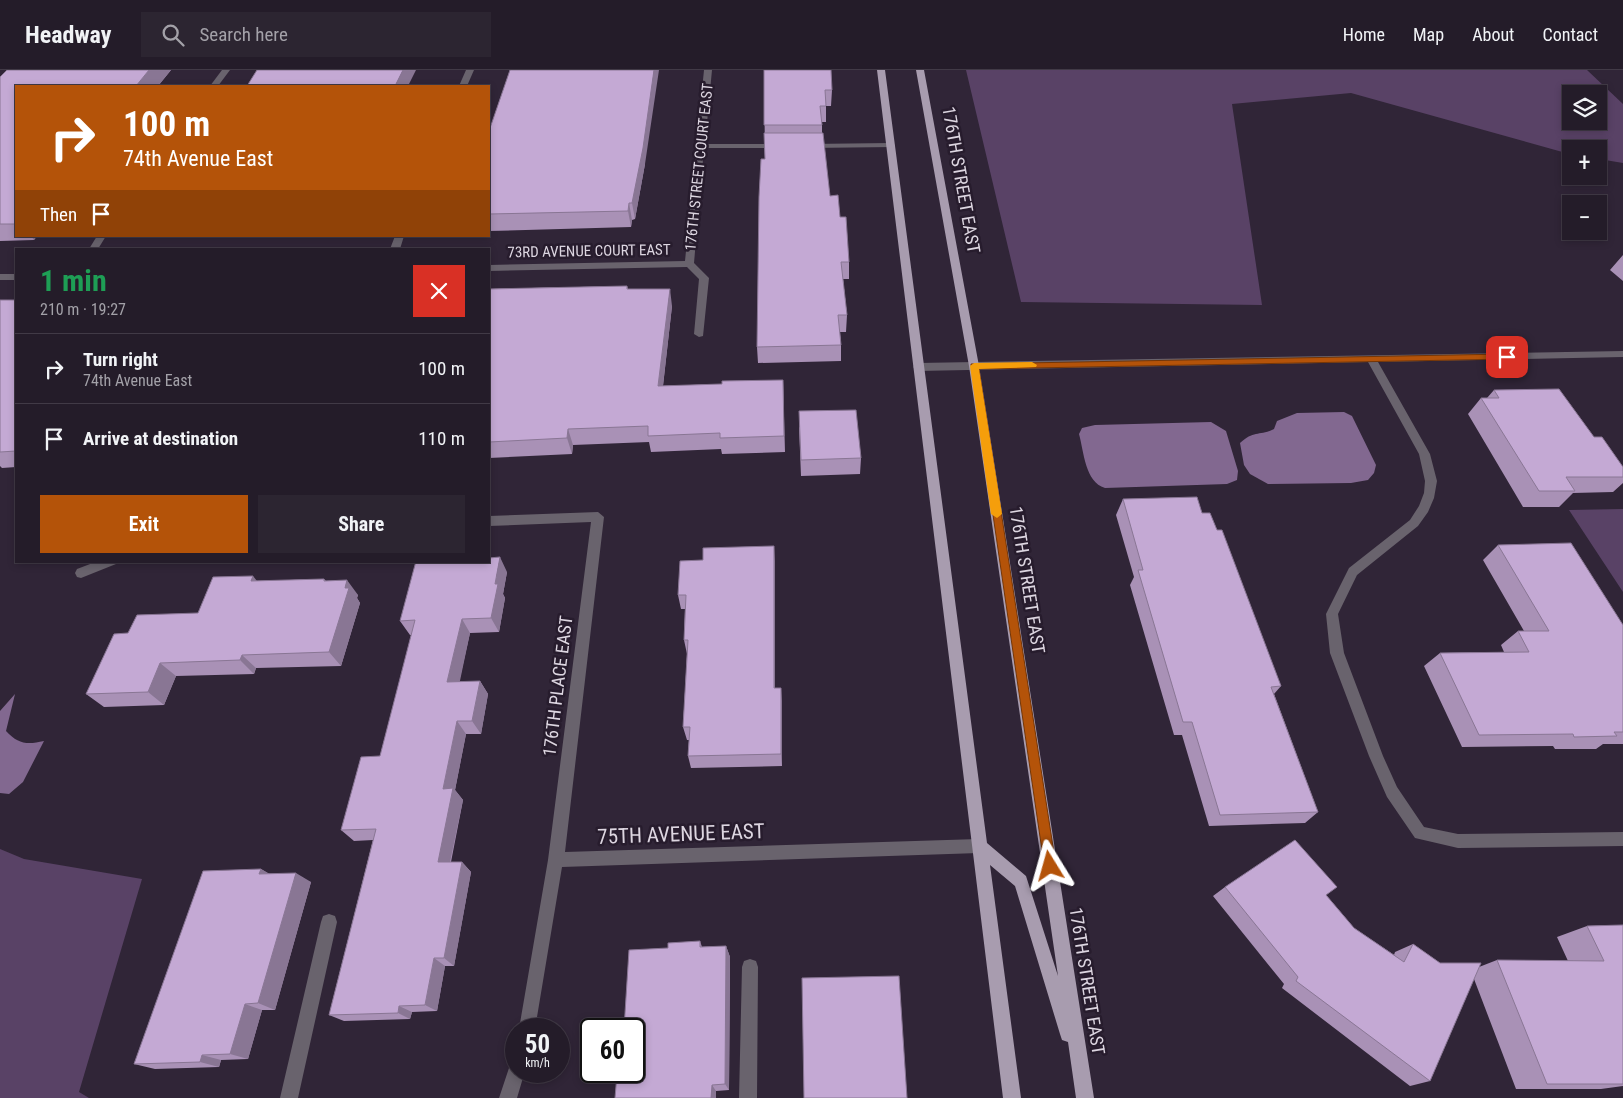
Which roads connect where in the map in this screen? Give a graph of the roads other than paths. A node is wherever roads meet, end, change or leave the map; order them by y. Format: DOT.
graph roads {
  1 [pos="226,70"];
  2 [pos="470,70"];
  3 [pos="708,70"];
  4 [pos="882,70"];
  5 [pos="920,70"];
  6 [pos="215,85"];
  7 [pos="463,85"];
  8 [pos="891,145"];
  9 [pos="701,146"];
  10 [pos="101,237"];
  11 [pos="94,248"];
  12 [pos="689,264"];
  13 [pos="490,268"];
  14 [pos="0,277"];
  15 [pos="15,277"];
  16 [pos="700,334"];
  17 [pos="1623,354"];
  18 [pos="1372,360"];
  19 [pos="974,366"];
  20 [pos="918,367"];
  21 [pos="490,521"];
  22 [pos="107,563"];
  23 [pos="81,573"];
  24 [pos="1623,839"];
  25 [pos="979,846"];
  26 [pos="556,860"];
  27 [pos="329,922"];
  28 [pos="750,967"];
  29 [pos="529,1018"];
  30 [pos="1081,1072"];
  31 [pos="512,1083"];
  32 [pos="289,1098"];
  33 [pos="508,1098"];
  34 [pos="748,1098"];
  35 [pos="1012,1098"];
  36 [pos="1085,1098"];
  1 -- 6 [label="street"];
  2 -- 7 [label="street"];
  3 -- 9 [label="street, 176TH STREET COURT EAST"];
  4 -- 8 [label="main road"];
  5 -- 19 [label="main road, 176TH STREET EAST"];
  8 -- 9 [label="street"];
  8 -- 20 [label="main road"];
  9 -- 12 [label="street, 176TH STREET COURT EAST"];
  10 -- 11 [label="street"];
  12 -- 13 [label="street, 73RD AVENUE COURT EAST"];
  12 -- 16 [label="street"];
  14 -- 15 [label="street"];
  17 -- 18 [label="street"];
  18 -- 19 [label="street"];
  18 -- 24 [label="street"];
  19 -- 20 [label="street"];
  19 -- 30 [label="main road, 176TH STREET EAST"];
  20 -- 25 [label="main road"];
  21 -- 26 [label="street, 176TH PLACE EAST"];
  22 -- 23 [label="street"];
  25 -- 26 [label="street, 75TH AVENUE EAST"];
  25 -- 30 [label="main road"];
  25 -- 35 [label="main road"];
  26 -- 29 [label="street"];
  27 -- 32 [label="street"];
  28 -- 34 [label="street"];
  30 -- 36 [label="main road, 176TH STREET EAST"];
  31 -- 33 [label="street"];
}
